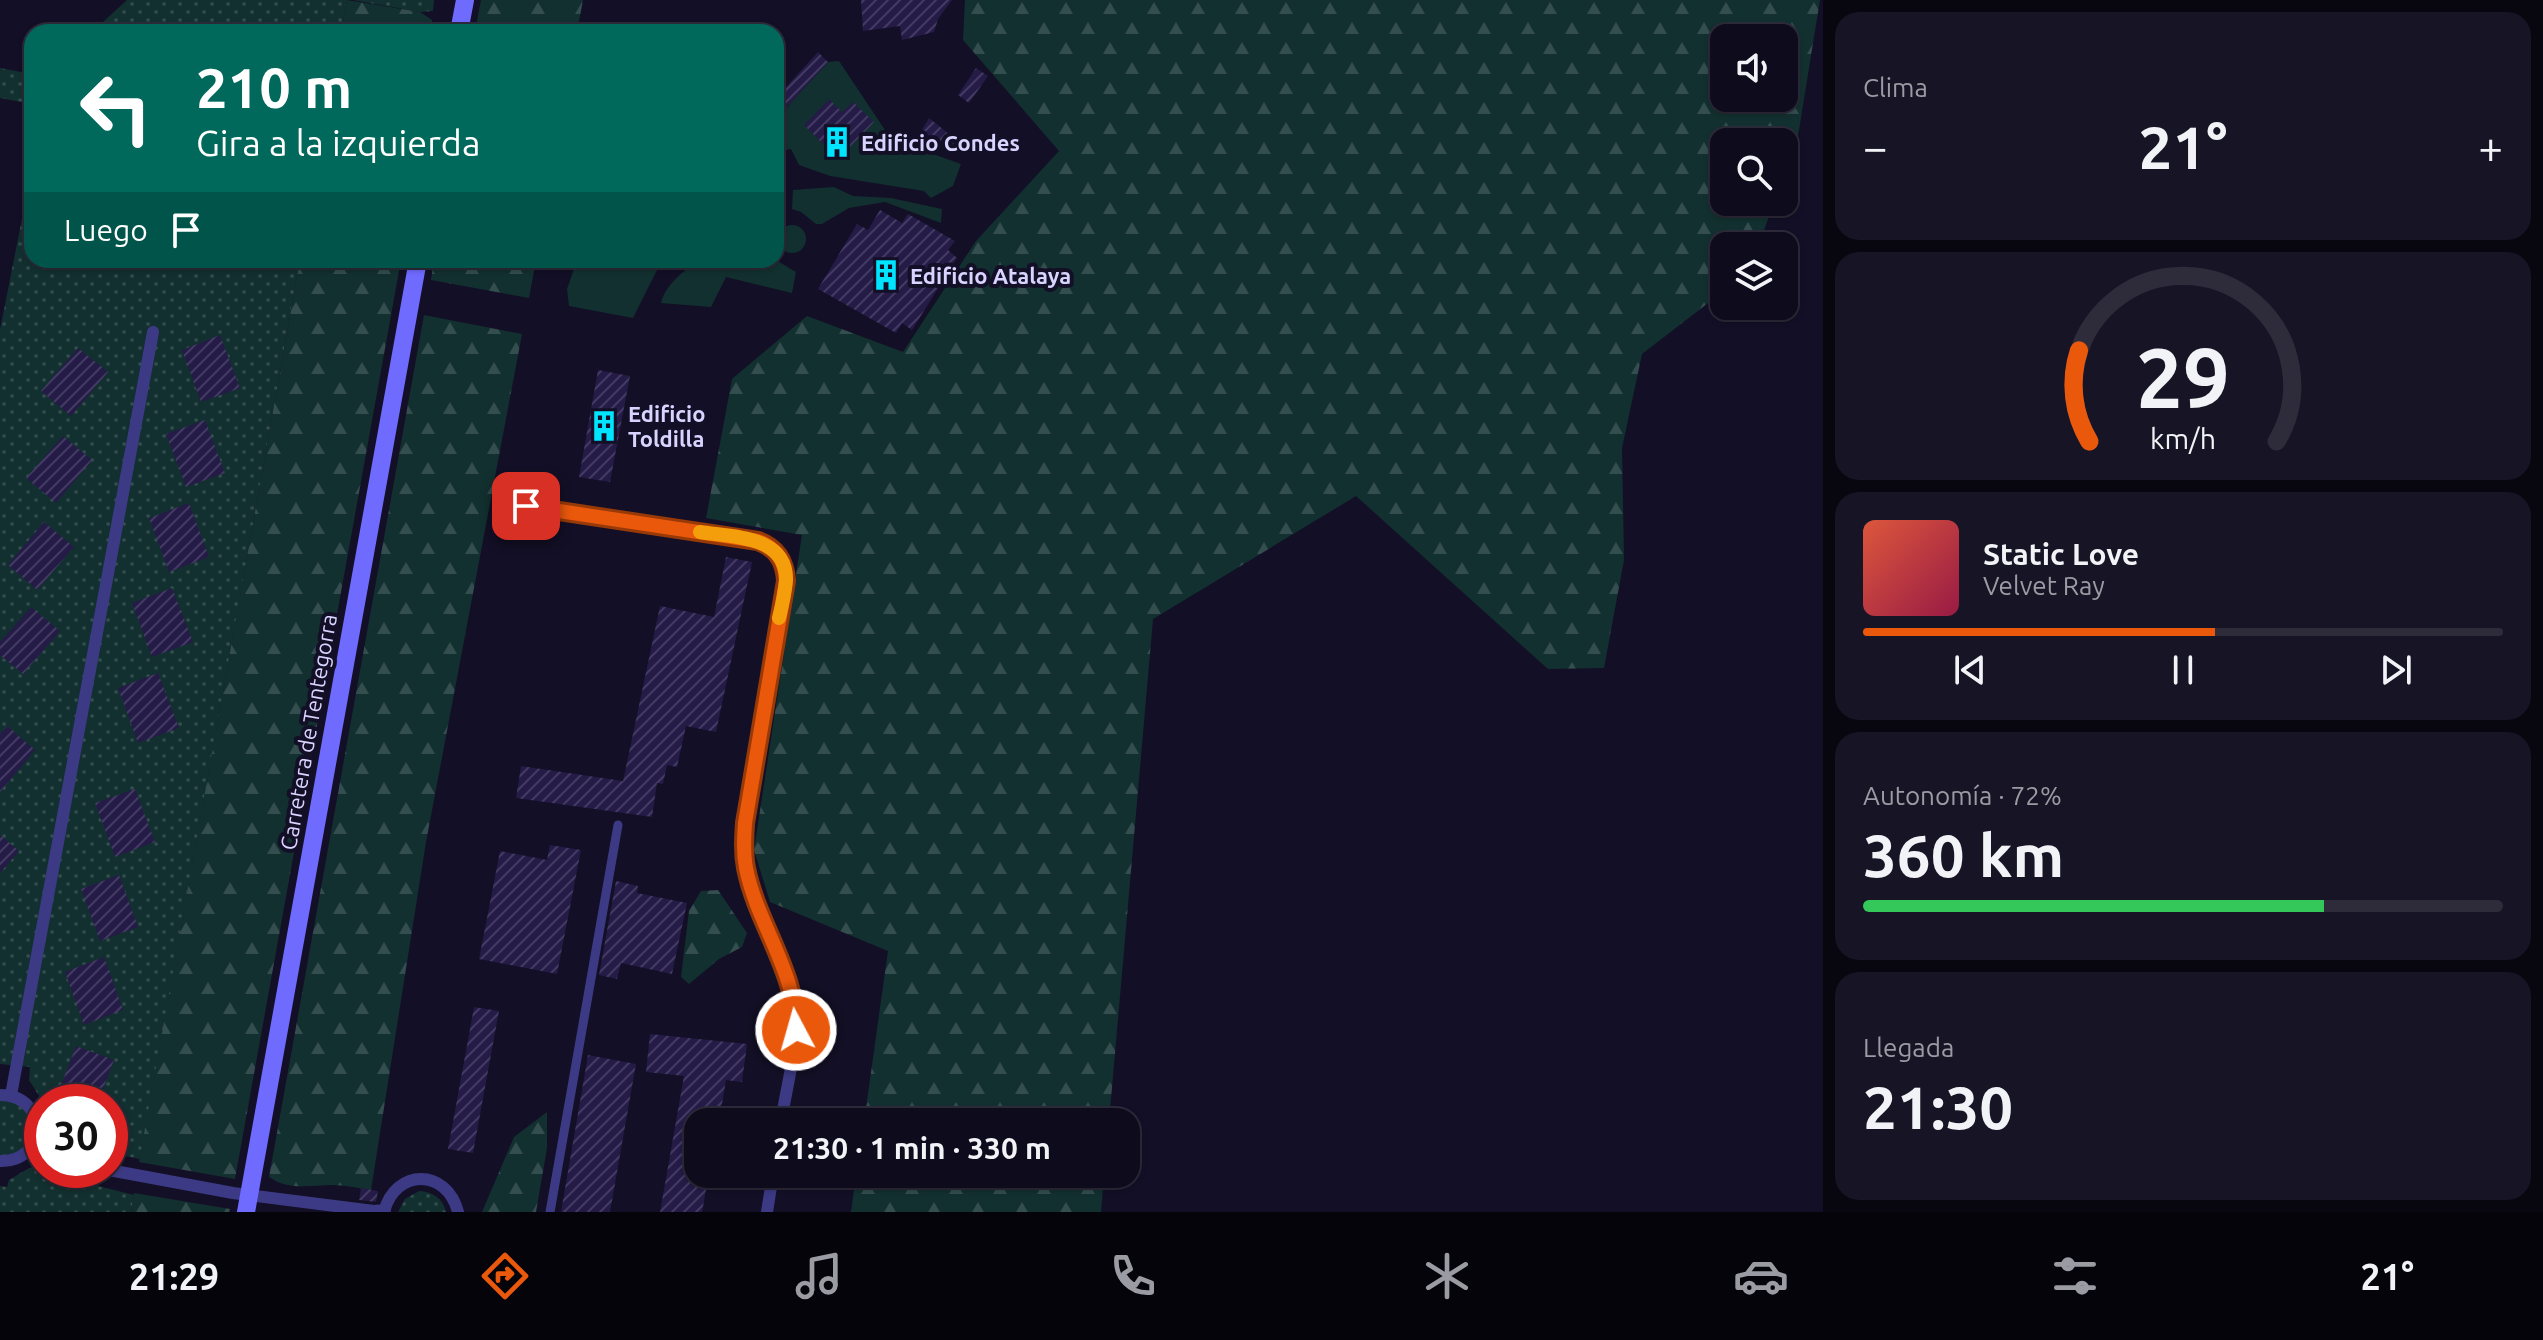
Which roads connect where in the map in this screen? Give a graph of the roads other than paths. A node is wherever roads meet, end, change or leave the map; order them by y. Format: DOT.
graph roads {
  1 [pos="465,0"];
  2 [pos="460,24"];
  3 [pos="417,268"];
  4 [pos="153,332"];
  5 [pos="526,506"];
  6 [pos="618,825"];
  7 [pos="6,1095"];
  8 [pos="783,1108"];
  9 [pos="24,1154"];
  10 [pos="0,1161"];
  11 [pos="128,1175"];
  12 [pos="771,1188"];
  13 [pos="248,1204"];
  14 [pos="380,1211"];
  15 [pos="458,1212"];
  16 [pos="550,1212"];
  17 [pos="767,1212"];
  1 -- 2 [label="main road"];
  3 -- 13 [label="main road, Carretera de Tentegorra"];
  4 -- 7 [label="street"];
  5 -- 8 [label="street"];
  6 -- 16 [label="street"];
  9 -- 10 [label="street"];
  11 -- 13 [label="street"];
  12 -- 17 [label="street"];
  13 -- 14 [label="street"];
  14 -- 15 [label="street"];
}
